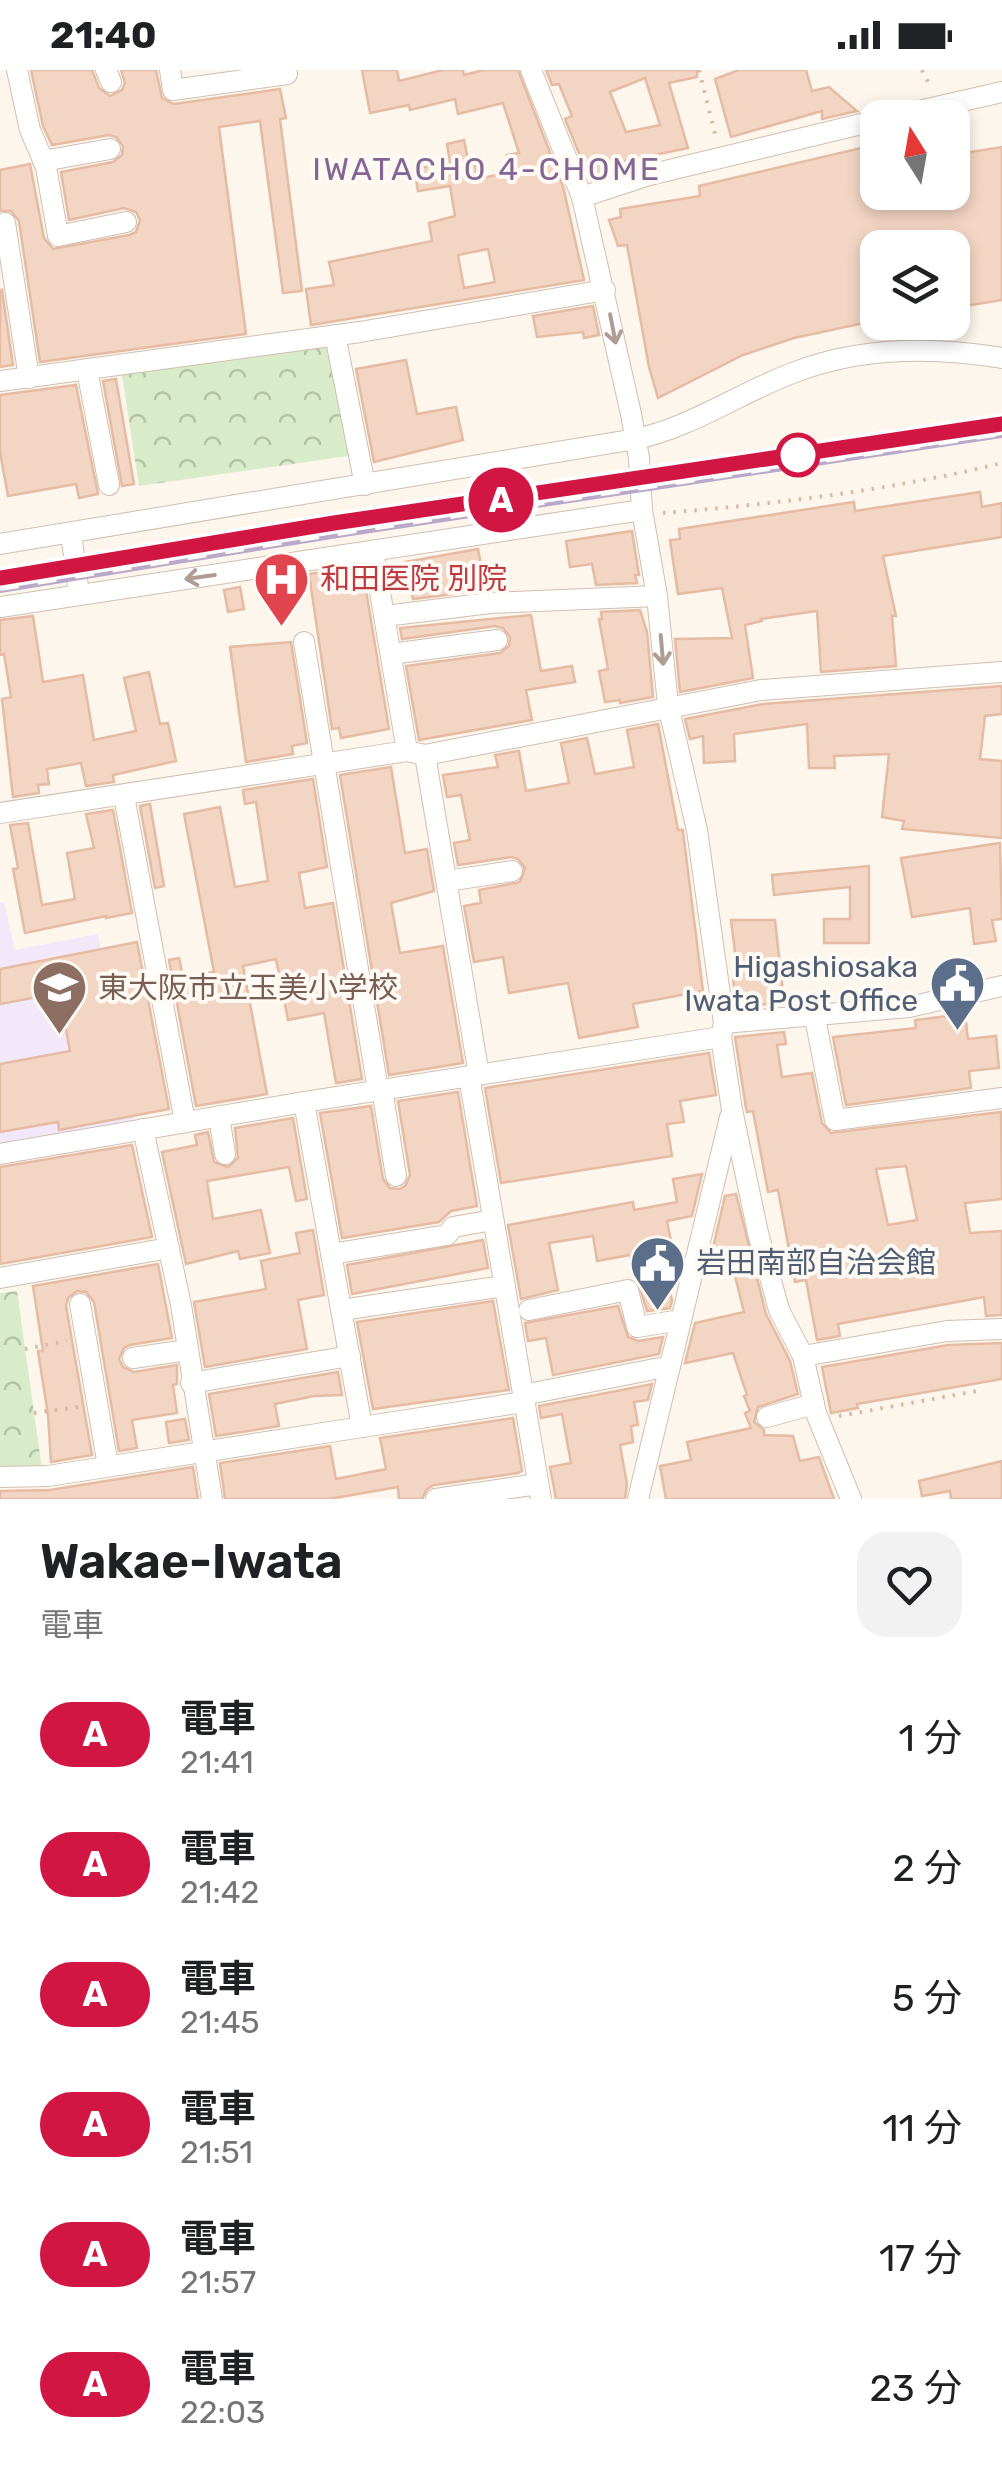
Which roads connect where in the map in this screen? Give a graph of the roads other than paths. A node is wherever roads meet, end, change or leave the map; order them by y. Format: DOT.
graph roads {
  1 [pos="17,70"];
  2 [pos="170,70"];
  3 [pos="531,70"];
  4 [pos="287,74"];
  5 [pos="1002,92"];
  6 [pos="967,100"];
  7 [pos="860,124"];
  8 [pos="110,149"];
  9 [pos="44,161"];
  10 [pos="582,197"];
  11 [pos="126,222"];
  12 [pos="5,223"];
  13 [pos="606,290"];
  14 [pos="335,335"];
  15 [pos="1002,358"];
  16 [pos="87,370"];
  17 [pos="29,378"];
  18 [pos="0,381"];
  19 [pos="636,439"];
  20 [pos="109,484"];
  21 [pos="365,486"];
  22 [pos="653,512"];
  23 [pos="71,533"];
  24 [pos="0,544"];
  25 [pos="373,551"];
  26 [pos="79,594"];
  27 [pos="658,596"];
  28 [pos="0,607"];
  29 [pos="384,616"];
  30 [pos="497,640"];
  31 [pos="304,642"];
  32 [pos="391,654"];
  33 [pos="1002,672"];
  34 [pos="668,705"];
  35 [pos="416,753"];
  36 [pos="323,765"];
  37 [pos="124,796"];
  38 [pos="0,813"];
  39 [pos="512,870"];
  40 [pos="447,881"];
  41 [pos="1002,986"];
  42 [pos="815,1018"];
  43 [pos="723,1030"];
  44 [pos="474,1076"];
  45 [pos="380,1090"];
  46 [pos="1002,1098"];
  47 [pos="304,1102"];
  48 [pos="732,1110"];
  49 [pos="219,1116"];
  50 [pos="185,1122"];
  51 [pos="143,1129"];
  52 [pos="0,1154"];
  53 [pos="225,1154"];
  54 [pos="396,1176"];
  55 [pos="493,1220"];
  56 [pos="169,1248"];
  57 [pos="332,1254"];
  58 [pos="0,1278"];
  59 [pos="504,1286"];
  60 [pos="80,1304"];
  61 [pos="342,1310"];
  62 [pos="529,1310"];
  63 [pos="681,1320"];
  64 [pos="1002,1330"];
  65 [pos="187,1350"];
  66 [pos="350,1356"];
  67 [pos="803,1356"];
  68 [pos="133,1358"];
  69 [pos="670,1366"];
  70 [pos="191,1383"];
  71 [pos="523,1399"];
  72 [pos="816,1412"];
  73 [pos="766,1417"];
  74 [pos="362,1426"];
  75 [pos="203,1452"];
  76 [pos="108,1466"];
  77 [pos="0,1477"];
  78 [pos="539,1491"];
  79 [pos="212,1499"];
  80 [pos="436,1499"];
  81 [pos="638,1499"];
  82 [pos="851,1499"];
  1 -- 9 [label="street"];
  2 -- 4 [label="street"];
  3 -- 10 [label="street"];
  5 -- 6 [label="street"];
  7 -- 10 [label="street"];
  8 -- 9 [label="street"];
  9 -- 11 [label="street"];
  10 -- 13 [label="street"];
  12 -- 17 [label="street"];
  13 -- 14 [label="street"];
  13 -- 19 [label="street, one-way"];
  14 -- 16 [label="street"];
  14 -- 21 [label="street"];
  15 -- 19 [label="street"];
  16 -- 17 [label="street"];
  16 -- 20 [label="street"];
  17 -- 18 [label="street"];
  19 -- 21 [label="street"];
  19 -- 22 [label="street"];
  21 -- 23 [label="street"];
  22 -- 25 [label="street"];
  22 -- 27 [label="street"];
  23 -- 24 [label="street"];
  23 -- 26 [label="street"];
  25 -- 26 [label="street, one-way"];
  25 -- 29 [label="street"];
  26 -- 28 [label="street"];
  27 -- 29 [label="street"];
  27 -- 34 [label="street, one-way"];
  29 -- 32 [label="street"];
  30 -- 32 [label="street"];
  31 -- 36 [label="street"];
  32 -- 35 [label="street"];
  33 -- 34 [label="street"];
  34 -- 35 [label="street"];
  34 -- 43 [label="street"];
  35 -- 36 [label="street"];
  35 -- 40 [label="street"];
  36 -- 37 [label="street"];
  36 -- 45 [label="street"];
  37 -- 38 [label="street"];
  37 -- 50 [label="street"];
  39 -- 40 [label="street"];
  40 -- 44 [label="street"];
  41 -- 42 [label="street"];
  42 -- 43 [label="street"];
  42 -- 46 [label="street"];
  43 -- 44 [label="street"];
  43 -- 48 [label="street"];
  44 -- 45 [label="street"];
  44 -- 55 [label="street"];
  45 -- 47 [label="street"];
  45 -- 54 [label="street"];
  47 -- 49 [label="street"];
  47 -- 57 [label="street"];
  48 -- 63 [label="street"];
  48 -- 67 [label="street"];
  49 -- 50 [label="street"];
  49 -- 53 [label="street"];
  50 -- 51 [label="street"];
  51 -- 52 [label="street"];
  51 -- 56 [label="street"];
  55 -- 57 [label="street"];
  55 -- 59 [label="street"];
  56 -- 58 [label="street"];
  56 -- 65 [label="street"];
  57 -- 61 [label="street"];
  59 -- 61 [label="street"];
  59 -- 71 [label="street"];
  60 -- 76 [label="street"];
  61 -- 66 [label="street"];
  62 -- 63 [label="street"];
  63 -- 69 [label="street"];
  64 -- 67 [label="street"];
  65 -- 68 [label="street"];
  65 -- 70 [label="street"];
  66 -- 70 [label="street"];
  66 -- 74 [label="street"];
  67 -- 72 [label="street"];
  69 -- 71 [label="street"];
  69 -- 81 [label="street"];
  70 -- 75 [label="street"];
  71 -- 74 [label="street"];
  71 -- 78 [label="street"];
  72 -- 73 [label="street"];
  72 -- 82 [label="street"];
  74 -- 75 [label="street"];
  75 -- 76 [label="street"];
  75 -- 79 [label="street"];
  76 -- 77 [label="street"];
  78 -- 80 [label="street"];
}
